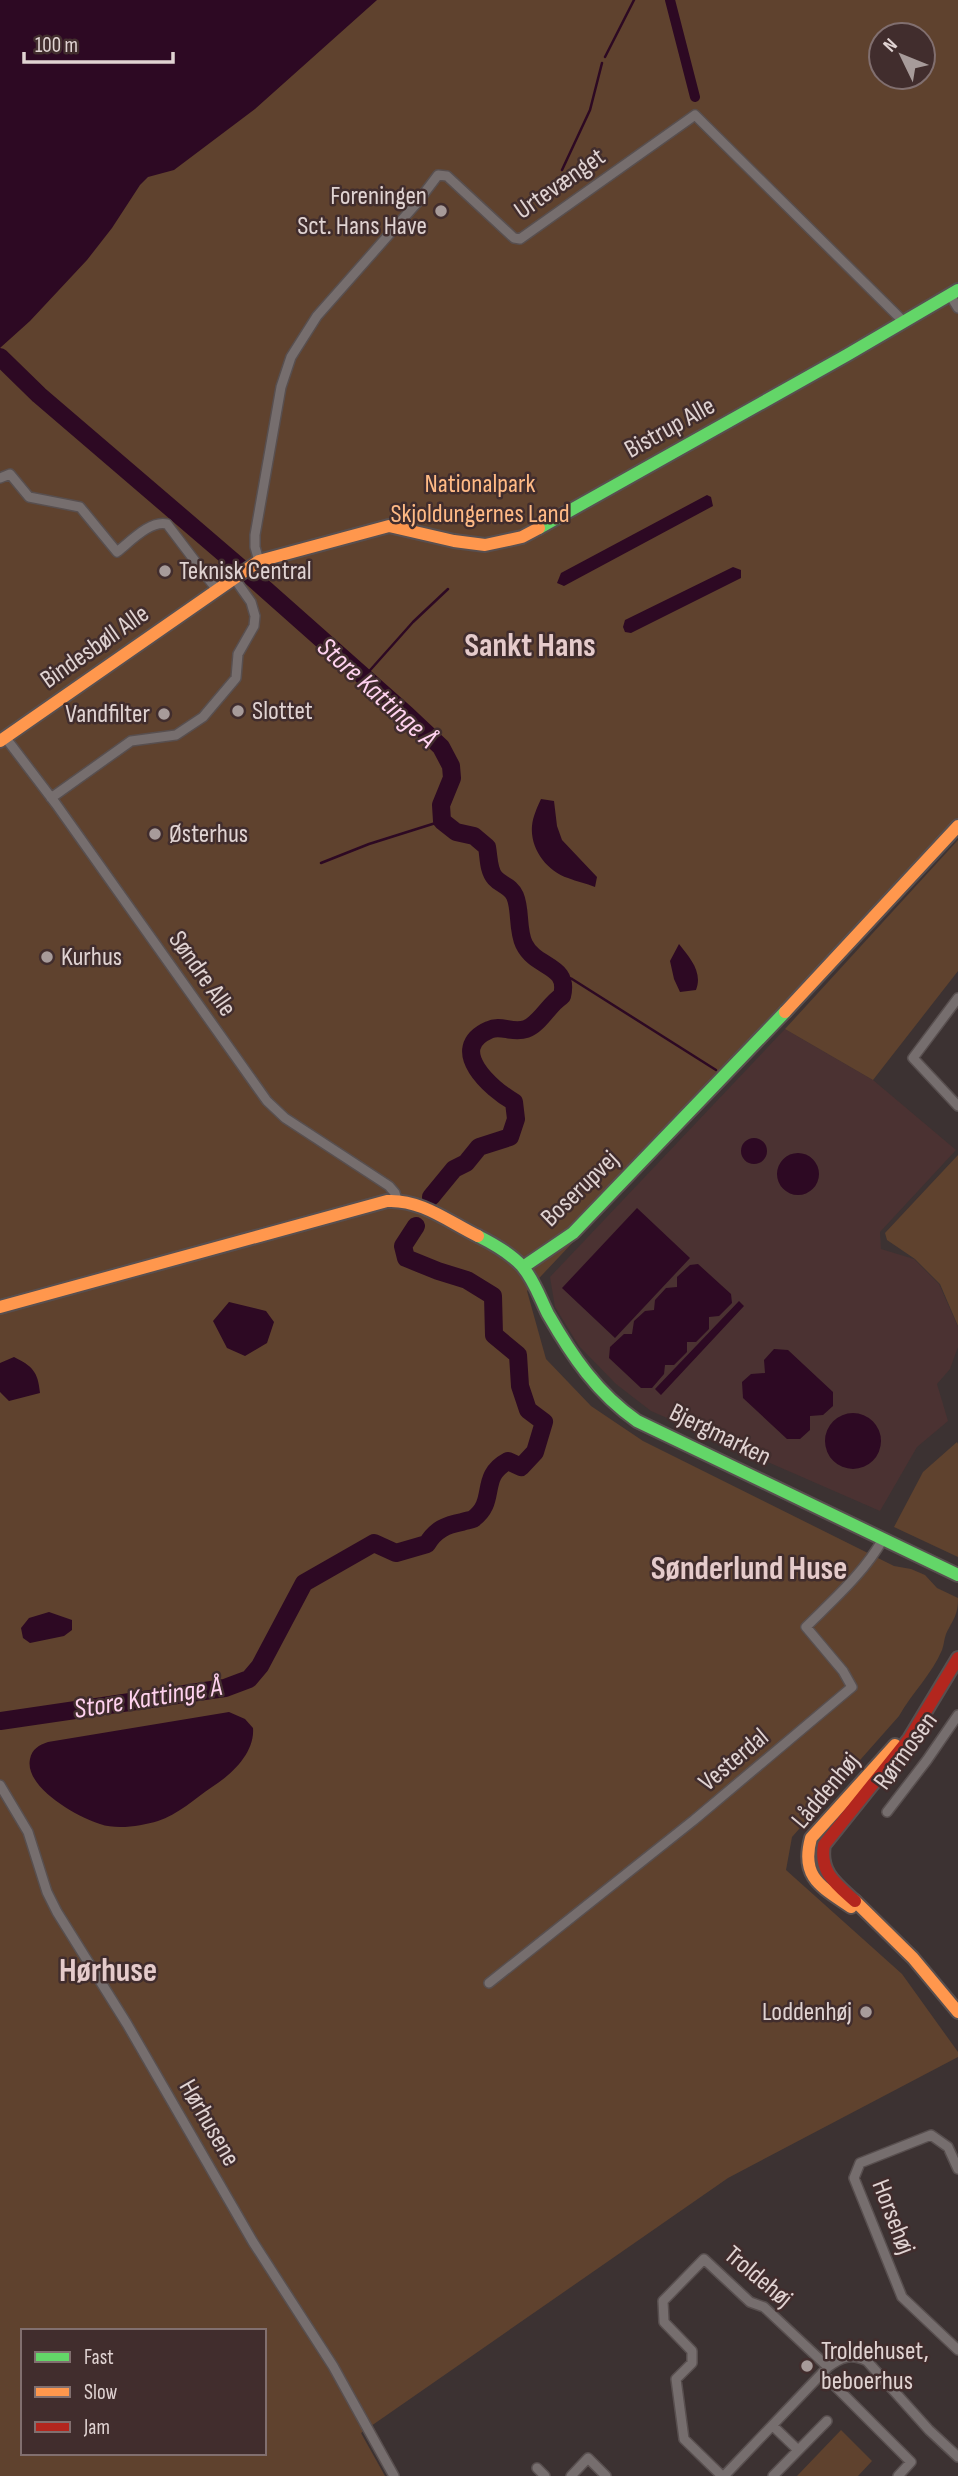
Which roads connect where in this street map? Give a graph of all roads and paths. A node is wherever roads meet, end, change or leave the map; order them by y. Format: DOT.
graph roads {
  1 [pos="954,293"];
  2 [pos="958,308"];
  3 [pos="904,322"];
  4 [pos="0,478"];
  5 [pos="389,526"];
  6 [pos="259,561"];
  7 [pos="234,578"];
  8 [pos="217,590"];
  9 [pos="2,739"];
  10 [pos="51,798"];
  11 [pos="958,826"];
  12 [pos="958,998"];
  13 [pos="958,1106"];
  14 [pos="397,1200"];
  15 [pos="523,1267"];
  16 [pos="0,1307"];
  17 [pos="883,1539"];
  18 [pos="958,1575"];
  19 [pos="958,1658"];
  20 [pos="958,1715"];
  21 [pos="0,1785"];
  22 [pos="887,1812"];
  23 [pos="489,1983"];
  24 [pos="958,2012"];
  25 [pos="958,2169"];
  26 [pos="958,2334"];
  27 [pos="954,2347"];
  28 [pos="825,2370"];
  29 [pos="827,2421"];
  30 [pos="772,2426"];
  31 [pos="798,2450"];
  32 [pos="958,2457"];
  33 [pos="537,2468"];
  34 [pos="394,2476"];
  35 [pos="545,2476"];
  36 [pos="570,2476"];
  37 [pos="606,2476"];
  38 [pos="723,2476"];
  39 [pos="773,2476"];
  40 [pos="898,2476"];
  1 -- 2 [label="street"];
  1 -- 3 [label="street, Bistrup Alle"];
  3 -- 5 [label="street, Bistrup Alle"];
  3 -- 6 [label="street, Urtevænget"];
  4 -- 8 [label="street"];
  5 -- 6 [label="street, Bindesbøll Alle"];
  6 -- 7 [label="street, Bindesbøll Alle"];
  7 -- 8 [label="street, Bindesbøll Alle"];
  7 -- 10 [label="street"];
  8 -- 9 [label="street, Bindesbøll Alle"];
  9 -- 10 [label="street, Søndre Alle"];
  10 -- 14 [label="street, Søndre Alle"];
  11 -- 15 [label="street, Boserupvej"];
  12 -- 13 [label="street"];
  14 -- 15 [label="street"];
  14 -- 16 [label="street"];
  15 -- 17 [label="street, Bjergmarken"];
  17 -- 18 [label="street, Bjergmarken"];
  17 -- 23 [label="street, Vesterdal"];
  19 -- 24 [label="street, Låddenhøj"];
  20 -- 22 [label="street, Rørmosen"];
  21 -- 34 [label="street, Hørhusene"];
  25 -- 27 [label="street, Horsehøj"];
  26 -- 27 [label="street, Horsehøj"];
  28 -- 30 [label="street, Troldehøj"];
  28 -- 32 [label="street, Troldehøj"];
  28 -- 38 [label="street, Troldehøj"];
  28 -- 40 [label="street, Troldehøj"];
  29 -- 31 [label="street"];
  30 -- 31 [label="street"];
  30 -- 38 [label="street, Troldehøj"];
  31 -- 39 [label="street"];
  33 -- 35 [label="street"];
  36 -- 37 [label="street"];
}
